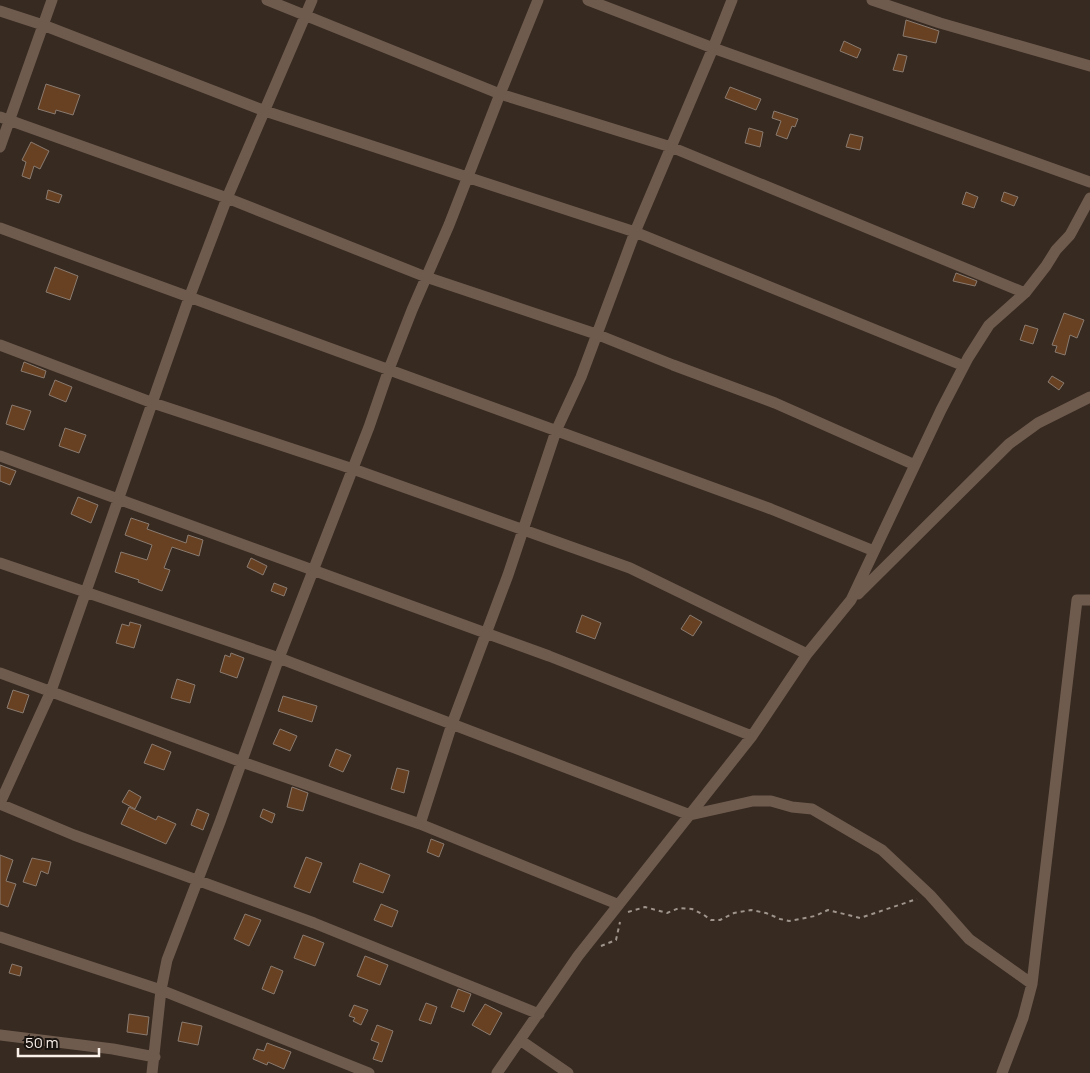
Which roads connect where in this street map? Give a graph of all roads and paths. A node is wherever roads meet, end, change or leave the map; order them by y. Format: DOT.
graph roads {
  1 [pos="52,0"];
  2 [pos="267,0"];
  3 [pos="312,0"];
  4 [pos="538,0"];
  5 [pos="588,0"];
  6 [pos="732,0"];
  7 [pos="872,0"];
  8 [pos="0,11"];
  9 [pos="306,16"];
  10 [pos="43,25"];
  11 [pos="713,48"];
  12 [pos="1090,66"];
  13 [pos="500,94"];
  14 [pos="265,111"];
  15 [pos="5,118"];
  16 [pos="0,147"];
  17 [pos="671,147"];
  18 [pos="468,177"];
  19 [pos="1090,182"];
  20 [pos="228,198"];
  21 [pos="1090,198"];
  22 [pos="0,228"];
  23 [pos="635,232"];
  24 [pos="426,277"];
  25 [pos="1025,293"];
  26 [pos="189,298"];
  27 [pos="596,334"];
  28 [pos="0,345"];
  29 [pos="964,366"];
  30 [pos="389,368"];
  31 [pos="1090,397"];
  32 [pos="153,403"];
  33 [pos="556,430"];
  34 [pos="0,456"];
  35 [pos="915,465"];
  36 [pos="352,469"];
  37 [pos="118,498"];
  38 [pos="523,530"];
  39 [pos="874,551"];
  40 [pos="0,563"];
  41 [pos="314,571"];
  42 [pos="86,593"];
  43 [pos="851,600"];
  44 [pos="1090,600"];
  45 [pos="485,633"];
  46 [pos="807,654"];
  47 [pos="280,658"];
  48 [pos="0,672"];
  49 [pos="51,691"];
  50 [pos="452,724"];
  51 [pos="752,736"];
  52 [pos="242,762"];
  53 [pos="0,804"];
  54 [pos="690,815"];
  55 [pos="420,824"];
  56 [pos="198,880"];
  57 [pos="930,895"];
  58 [pos="620,908"];
  59 [pos="620,922"];
  60 [pos="0,937"];
  61 [pos="601,946"];
  62 [pos="1032,984"];
  63 [pos="161,990"];
  64 [pos="539,1014"];
  65 [pos="0,1035"];
  66 [pos="520,1040"];
  67 [pos="154,1057"];
  68 [pos="152,1073"];
  69 [pos="369,1073"];
  70 [pos="497,1073"];
  71 [pos="568,1073"];
  72 [pos="1002,1073"];
  1 -- 10 [label="street"];
  2 -- 9 [label="street"];
  3 -- 9 [label="street"];
  4 -- 13 [label="street"];
  5 -- 11 [label="street"];
  6 -- 11 [label="street"];
  7 -- 12 [label="street"];
  8 -- 10 [label="street"];
  9 -- 13 [label="street"];
  9 -- 14 [label="street"];
  10 -- 14 [label="street"];
  10 -- 15 [label="street"];
  11 -- 17 [label="street"];
  11 -- 19 [label="street"];
  13 -- 17 [label="street"];
  13 -- 18 [label="street"];
  14 -- 18 [label="street"];
  14 -- 20 [label="street"];
  15 -- 16 [label="street"];
  15 -- 20 [label="street"];
  17 -- 23 [label="street"];
  17 -- 25 [label="street"];
  18 -- 23 [label="street"];
  18 -- 24 [label="street"];
  20 -- 24 [label="street"];
  20 -- 26 [label="street"];
  21 -- 25 [label="street"];
  22 -- 26 [label="street"];
  23 -- 27 [label="street"];
  23 -- 29 [label="street"];
  24 -- 27 [label="street"];
  24 -- 30 [label="street"];
  25 -- 29 [label="street"];
  26 -- 30 [label="street"];
  26 -- 32 [label="street"];
  27 -- 33 [label="street"];
  27 -- 35 [label="street"];
  28 -- 32 [label="street"];
  29 -- 35 [label="street"];
  30 -- 33 [label="street"];
  30 -- 36 [label="street"];
  31 -- 43 [label="street"];
  32 -- 36 [label="street"];
  32 -- 37 [label="street"];
  33 -- 38 [label="street"];
  33 -- 39 [label="street"];
  34 -- 37 [label="street"];
  35 -- 39 [label="street"];
  36 -- 38 [label="street"];
  36 -- 41 [label="street"];
  37 -- 41 [label="street"];
  37 -- 42 [label="street"];
  38 -- 45 [label="street"];
  38 -- 46 [label="street"];
  39 -- 43 [label="street"];
  40 -- 42 [label="street"];
  41 -- 45 [label="street"];
  41 -- 47 [label="street"];
  42 -- 47 [label="street"];
  42 -- 49 [label="street"];
  43 -- 46 [label="street"];
  44 -- 62 [label="street"];
  45 -- 50 [label="street"];
  45 -- 51 [label="street"];
  46 -- 51 [label="street"];
  47 -- 50 [label="street"];
  47 -- 52 [label="street"];
  48 -- 49 [label="street"];
  49 -- 52 [label="street"];
  49 -- 53 [label="street"];
  50 -- 54 [label="street"];
  50 -- 55 [label="street"];
  51 -- 54 [label="street"];
  52 -- 55 [label="street"];
  52 -- 56 [label="street"];
  53 -- 56 [label="street"];
  54 -- 57 [label="street"];
  54 -- 58 [label="street"];
  55 -- 58 [label="street"];
  56 -- 63 [label="street"];
  56 -- 64 [label="street"];
  57 -- 58 [label="path"];
  57 -- 62 [label="street"];
  58 -- 64 [label="street"];
  59 -- 61 [label="path"];
  60 -- 63 [label="street"];
  62 -- 72 [label="street"];
  63 -- 67 [label="street"];
  63 -- 69 [label="street"];
  64 -- 66 [label="street"];
  65 -- 67 [label="street"];
  66 -- 70 [label="street"];
  66 -- 71 [label="street"];
  67 -- 68 [label="street"];
}
